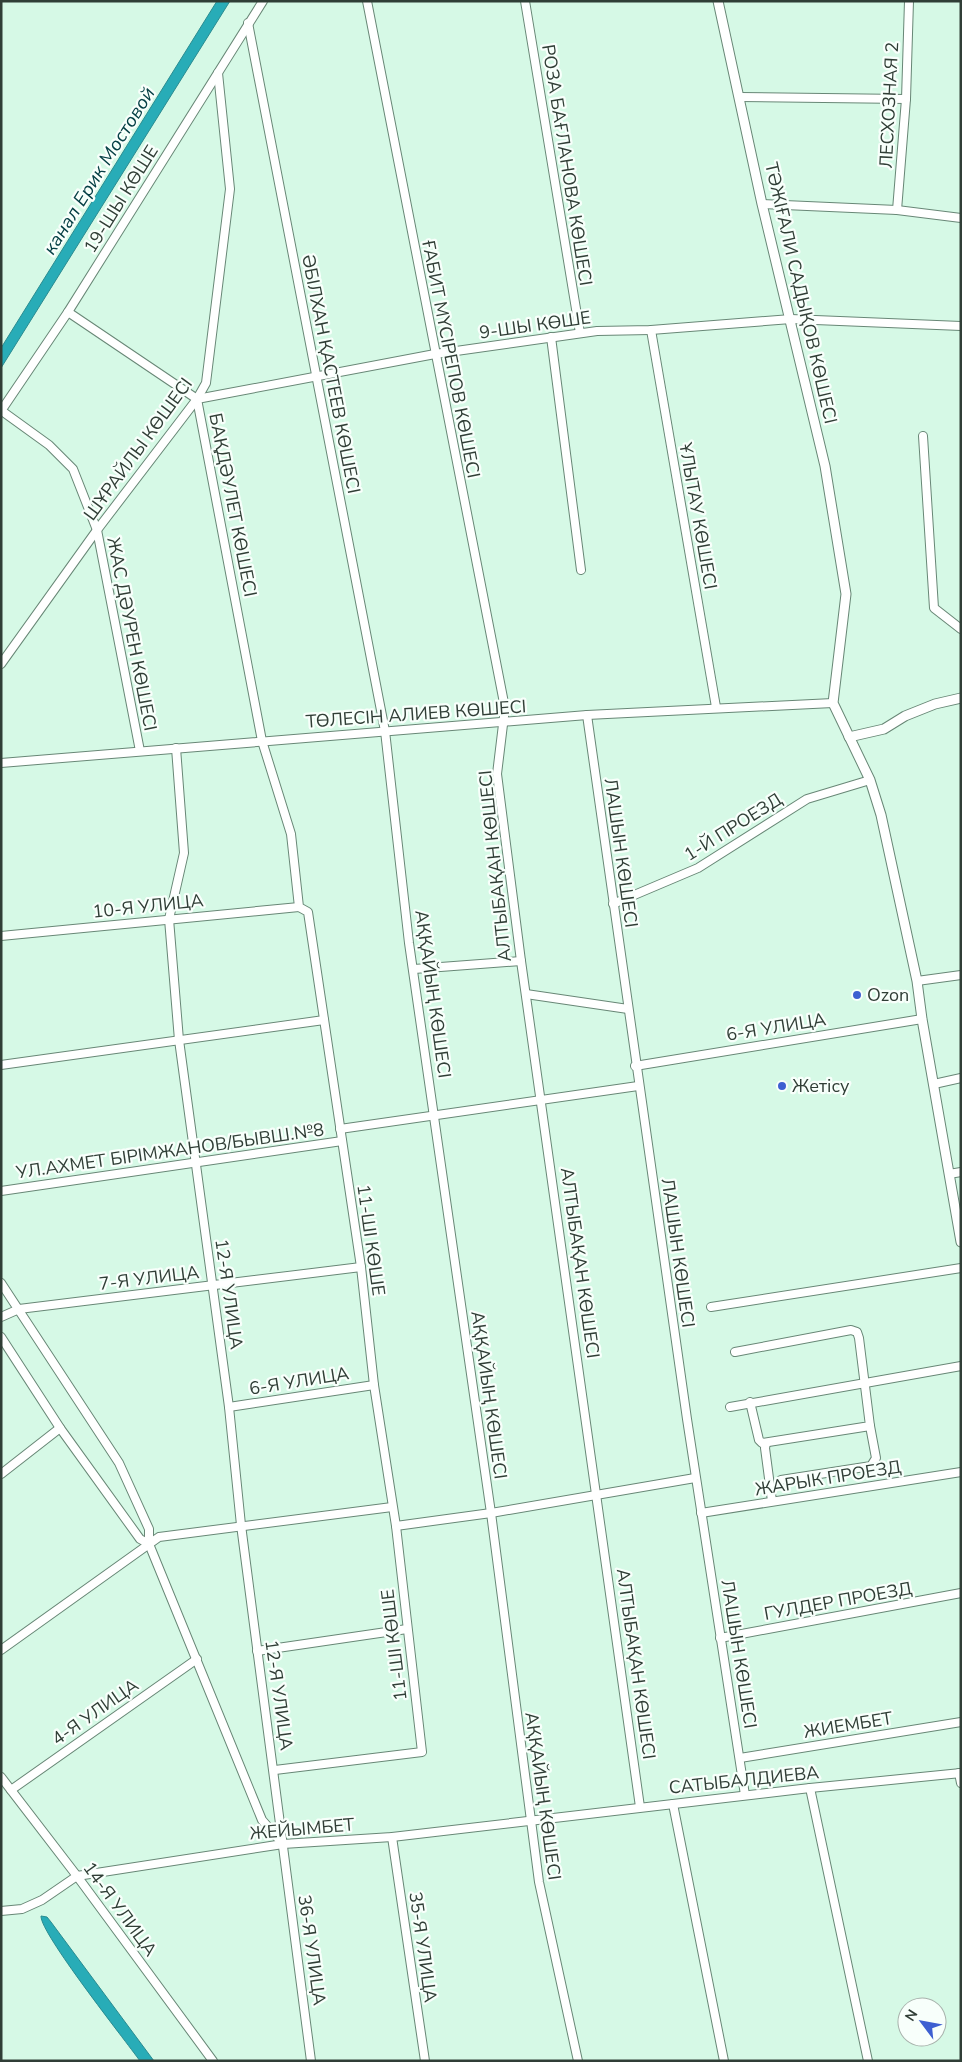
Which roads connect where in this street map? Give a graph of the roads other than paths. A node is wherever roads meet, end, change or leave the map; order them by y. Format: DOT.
graph roads {
  1 [pos="263,1"];
  2 [pos="367,1"];
  3 [pos="525,1"];
  4 [pos="718,1"];
  5 [pos="909,1"];
  6 [pos="248,23"];
  7 [pos="218,73"];
  8 [pos="740,97"];
  9 [pos="906,99"];
  10 [pos="762,204"];
  11 [pos="897,210"];
  12 [pos="961,218"];
  13 [pos="68,312"];
  14 [pos="791,319"];
  15 [pos="961,326"];
  16 [pos="651,330"];
  17 [pos="580,333"];
  18 [pos="551,337"];
  19 [pos="435,354"];
  20 [pos="315,375"];
  21 [pos="197,399"];
  22 [pos="1,411"];
  23 [pos="923,436"];
  24 [pos="97,530"];
  25 [pos="581,570"];
  26 [pos="961,629"];
  27 [pos="1,664"];
  28 [pos="961,698"];
  29 [pos="833,703"];
  30 [pos="716,707"];
  31 [pos="587,715"];
  32 [pos="502,723"];
  33 [pos="385,731"];
  34 [pos="848,737"];
  35 [pos="262,741"];
  36 [pos="176,748"];
  37 [pos="140,751"];
  38 [pos="1,763"];
  39 [pos="870,780"];
  40 [pos="613,904"];
  41 [pos="299,907"];
  42 [pos="169,918"];
  43 [pos="1,936"];
  44 [pos="521,961"];
  45 [pos="414,969"];
  46 [pos="961,975"];
  47 [pos="917,981"];
  48 [pos="526,994"];
  49 [pos="628,1009"];
  50 [pos="922,1019"];
  51 [pos="324,1020"];
  52 [pos="179,1040"];
  53 [pos="1,1065"];
  54 [pos="635,1066"];
  55 [pos="961,1078"];
  56 [pos="934,1084"];
  57 [pos="638,1086"];
  58 [pos="542,1102"];
  59 [pos="435,1116"];
  60 [pos="340,1129"];
  61 [pos="342,1142"];
  62 [pos="196,1162"];
  63 [pos="961,1172"];
  64 [pos="950,1174"];
  65 [pos="1,1191"];
  66 [pos="961,1242"];
  67 [pos="361,1266"];
  68 [pos="961,1268"];
  69 [pos="1,1283"];
  70 [pos="212,1285"];
  71 [pos="710,1307"];
  72 [pos="19,1309"];
  73 [pos="1,1318"];
  74 [pos="1,1337"];
  75 [pos="735,1352"];
  76 [pos="961,1366"];
  77 [pos="865,1383"];
  78 [pos="374,1385"];
  79 [pos="750,1402"];
  80 [pos="730,1406"];
  81 [pos="229,1407"];
  82 [pos="870,1426"];
  83 [pos="60,1428"];
  84 [pos="766,1443"];
  85 [pos="961,1472"];
  86 [pos="1,1474"];
  87 [pos="695,1478"];
  88 [pos="781,1480"];
  89 [pos="597,1495"];
  90 [pos="772,1501"];
  91 [pos="392,1507"];
  92 [pos="491,1513"];
  93 [pos="701,1513"];
  94 [pos="241,1525"];
  95 [pos="396,1526"];
  96 [pos="149,1544"];
  97 [pos="961,1593"];
  98 [pos="407,1629"];
  99 [pos="720,1638"];
  100 [pos="1,1650"];
  101 [pos="257,1651"];
  102 [pos="197,1659"];
  103 [pos="961,1722"];
  104 [pos="740,1758"];
  105 [pos="275,1770"];
  106 [pos="960,1773"];
  107 [pos="1,1777"];
  108 [pos="961,1784"];
  109 [pos="810,1788"];
  110 [pos="11,1790"];
  111 [pos="745,1795"];
  112 [pos="673,1804"];
  113 [pos="640,1807"];
  114 [pos="530,1821"];
  115 [pos="392,1837"];
  116 [pos="282,1844"];
  117 [pos="77,1876"];
  118 [pos="1,1911"];
  119 [pos="213,2061"];
  120 [pos="311,2061"];
  121 [pos="425,2061"];
  122 [pos="578,2061"];
  123 [pos="724,2061"];
  124 [pos="868,2061"];
  1 -- 6 [label="street, 19-ШЫ КӨШЕ"];
  2 -- 19 [label="street, ҒАБИТ МҮСІРЕПОВ КӨШЕСI"];
  3 -- 17 [label="street, РОЗА БАҒЛАНОВА КӨШЕСI"];
  4 -- 8 [label="street, ТӘЖІҒАЛИ САДЫҚОВ КӨШЕСІ"];
  5 -- 9 [label="street, ЛЕСХОЗНАЯ 2"];
  6 -- 7 [label="street, 19-ШЫ КӨШЕ"];
  6 -- 20 [label="street, ӘБІЛХАН ҚАСТЕЕВ КӨШЕСI"];
  7 -- 13 [label="street, 19-ШЫ КӨШЕ"];
  7 -- 21 [label="street, ШҰРАЙЛЫ КӨШЕСІ"];
  8 -- 9 [label="street"];
  8 -- 10 [label="street, ТӘЖІҒАЛИ САДЫҚОВ КӨШЕСІ"];
  9 -- 11 [label="street, ЛЕСХОЗНАЯ 2"];
  10 -- 11 [label="street"];
  10 -- 14 [label="street, ТӘЖІҒАЛИ САДЫҚОВ КӨШЕСІ"];
  11 -- 12 [label="street"];
  13 -- 21 [label="street, БАҚДӘУЛЕТ КӨШЕСI"];
  13 -- 22 [label="street, 19-ШЫ КӨШЕ"];
  14 -- 15 [label="street, 9-ШЫ КӨШЕ"];
  14 -- 16 [label="street, 9-ШЫ КӨШЕ"];
  14 -- 29 [label="street, ТӘЖІҒАЛИ САДЫҚОВ КӨШЕСІ"];
  16 -- 17 [label="street, 9-ШЫ КӨШЕ"];
  16 -- 30 [label="street, ҰЛЫТАУ КӨШЕСI"];
  17 -- 18 [label="street, 9-ШЫ КӨШЕ"];
  18 -- 19 [label="street, 9-ШЫ КӨШЕ"];
  18 -- 25 [label="street"];
  19 -- 20 [label="street, 9-ШЫ КӨШЕ"];
  19 -- 32 [label="street, ҒАБИТ МҮСІРЕПОВ КӨШЕСI"];
  20 -- 21 [label="street, 9-ШЫ КӨШЕ"];
  20 -- 33 [label="street, ӘБІЛХАН ҚАСТЕЕВ КӨШЕСI"];
  21 -- 24 [label="street, ШҰРАЙЛЫ КӨШЕСІ"];
  21 -- 35 [label="street, БАҚДӘУЛЕТ КӨШЕСI"];
  22 -- 24 [label="street, ЖАС ДӘУРЕН КӨШЕСІ"];
  23 -- 26 [label="street"];
  24 -- 27 [label="street, ШҰРАЙЛЫ КӨШЕСІ"];
  24 -- 37 [label="street, ЖАС ДӘУРЕН КӨШЕСІ"];
  28 -- 34 [label="street"];
  29 -- 30 [label="street, ТӨЛЕСІН АЛИЕВ КӨШЕСІ"];
  29 -- 34 [label="street"];
  30 -- 31 [label="street, ТӨЛЕСІН АЛИЕВ КӨШЕСІ"];
  31 -- 32 [label="street, ТӨЛЕСІН АЛИЕВ КӨШЕСІ"];
  31 -- 40 [label="street, ЛАШЫН КӨШЕСІ"];
  32 -- 33 [label="street, ТӨЛЕСІН АЛИЕВ КӨШЕСІ"];
  32 -- 44 [label="street, АЛТЫБАҚАН КӨШЕСІ"];
  33 -- 35 [label="street, ТӨЛЕСІН АЛИЕВ КӨШЕСІ"];
  33 -- 45 [label="street, АҚҚАЙЫҢ КӨШЕСІ"];
  34 -- 39 [label="street"];
  35 -- 36 [label="street, ТӨЛЕСІН АЛИЕВ КӨШЕСІ"];
  35 -- 41 [label="street, 11-ШІ КӨШЕ"];
  36 -- 37 [label="street, ТӨЛЕСІН АЛИЕВ КӨШЕСІ"];
  36 -- 42 [label="street, 12-Я УЛИЦА"];
  37 -- 38 [label="street, ТӨЛЕСІН АЛИЕВ КӨШЕСІ"];
  39 -- 40 [label="street, 1-Й ПРОЕЗД"];
  39 -- 47 [label="street"];
  40 -- 49 [label="street, ЛАШЫН КӨШЕСІ"];
  41 -- 42 [label="street, 10-Я УЛИЦА"];
  41 -- 51 [label="street, 11-ШІ КӨШЕ"];
  42 -- 43 [label="street, 10-Я УЛИЦА"];
  42 -- 52 [label="street, 12-Я УЛИЦА"];
  44 -- 45 [label="street"];
  44 -- 48 [label="street, АЛТЫБАҚАН КӨШЕСІ"];
  45 -- 59 [label="street, АҚҚАЙЫҢ КӨШЕСІ"];
  46 -- 47 [label="street"];
  47 -- 50 [label="street"];
  48 -- 49 [label="street"];
  48 -- 58 [label="street, АЛТЫБАҚАН КӨШЕСІ"];
  49 -- 54 [label="street, ЛАШЫН КӨШЕСІ"];
  50 -- 54 [label="street, 6-Я УЛИЦА"];
  50 -- 56 [label="street"];
  51 -- 52 [label="street"];
  51 -- 60 [label="street, 11-ШІ КӨШЕ"];
  52 -- 53 [label="street"];
  52 -- 62 [label="street, 12-Я УЛИЦА"];
  54 -- 57 [label="street, ЛАШЫН КӨШЕСІ"];
  55 -- 56 [label="street"];
  56 -- 64 [label="street"];
  57 -- 58 [label="street, УЛ.АХМЕТ БІРІМЖАНОВ/БЫВШ.№8"];
  57 -- 87 [label="street, ЛАШЫН КӨШЕСІ"];
  58 -- 59 [label="street, УЛ.АХМЕТ БІРІМЖАНОВ/БЫВШ.№8"];
  58 -- 89 [label="street, АЛТЫБАҚАН КӨШЕСІ"];
  59 -- 60 [label="street, УЛ.АХМЕТ БІРІМЖАНОВ/БЫВШ.№8"];
  59 -- 92 [label="street, АҚҚАЙЫҢ КӨШЕСІ"];
  60 -- 61 [label="street, 11-ШІ КӨШЕ"];
  61 -- 62 [label="street, УЛ.АХМЕТ БІРІМЖАНОВ/БЫВШ.№8"];
  61 -- 67 [label="street, 11-ШІ КӨШЕ"];
  62 -- 65 [label="street, УЛ.АХМЕТ БІРІМЖАНОВ/БЫВШ.№8"];
  62 -- 70 [label="street, 12-Я УЛИЦА"];
  63 -- 64 [label="street"];
  64 -- 66 [label="street"];
  67 -- 70 [label="street, 7-Я УЛИЦА"];
  67 -- 78 [label="street, 11-ШІ КӨШЕ"];
  68 -- 71 [label="street"];
  69 -- 72 [label="street"];
  70 -- 72 [label="street, 7-Я УЛИЦА"];
  70 -- 81 [label="street, 12-Я УЛИЦА"];
  72 -- 73 [label="street, 7-Я УЛИЦА"];
  72 -- 96 [label="street"];
  74 -- 83 [label="street"];
  75 -- 77 [label="street"];
  76 -- 77 [label="street"];
  77 -- 79 [label="street"];
  77 -- 82 [label="street"];
  78 -- 81 [label="street, 6-Я УЛИЦА"];
  78 -- 91 [label="street, 11-ШІ КӨШЕ"];
  79 -- 80 [label="street"];
  79 -- 84 [label="street"];
  81 -- 94 [label="street, 12-Я УЛИЦА"];
  82 -- 84 [label="street"];
  82 -- 88 [label="street"];
  83 -- 86 [label="street"];
  83 -- 96 [label="street"];
  84 -- 90 [label="street"];
  85 -- 90 [label="street, ЖАРЫК ПРОЕЗД"];
  87 -- 89 [label="street"];
  87 -- 93 [label="street, ЛАШЫН КӨШЕСІ"];
  89 -- 92 [label="street"];
  89 -- 113 [label="street, АЛТЫБАҚАН КӨШЕСІ"];
  90 -- 93 [label="street, ЖАРЫК ПРОЕЗД"];
  91 -- 94 [label="street"];
  91 -- 95 [label="street, 11-ШІ КӨШЕ"];
  92 -- 95 [label="street"];
  92 -- 114 [label="street, АҚҚАЙЫҢ КӨШЕСІ"];
  93 -- 99 [label="street, ЛАШЫН КӨШЕСІ"];
  94 -- 96 [label="street"];
  94 -- 101 [label="street, 12-Я УЛИЦА"];
  95 -- 98 [label="street, 11-ШІ КӨШЕ"];
  96 -- 100 [label="street"];
  96 -- 102 [label="street"];
  97 -- 99 [label="street, ГУЛДЕР ПРОЕЗД"];
  98 -- 101 [label="street"];
  98 -- 105 [label="street, 11-ШІ КӨШЕ"];
  99 -- 104 [label="street, ЛАШЫН КӨШЕСІ"];
  101 -- 105 [label="street, 12-Я УЛИЦА"];
  102 -- 110 [label="street, 4-Я УЛИЦА"];
  102 -- 116 [label="street"];
  103 -- 104 [label="street, ЖИЕМБЕТ"];
  104 -- 111 [label="street, ЛАШЫН КӨШЕСІ"];
  105 -- 116 [label="street, 12-Я УЛИЦА"];
  106 -- 108 [label="street"];
  106 -- 109 [label="street, САТЫБАЛДИЕВА"];
  107 -- 110 [label="street, 14-Я УЛИЦА"];
  109 -- 111 [label="street, САТЫБАЛДИЕВА"];
  109 -- 124 [label="street"];
  110 -- 117 [label="street, 14-Я УЛИЦА"];
  111 -- 112 [label="street, САТЫБАЛДИЕВА"];
  112 -- 113 [label="street, САТЫБАЛДИЕВА"];
  112 -- 123 [label="street"];
  113 -- 114 [label="street, САТЫБАЛДИЕВА"];
  114 -- 115 [label="street, ЖЕЙЫМБЕТ"];
  114 -- 122 [label="street, АҚҚАЙЫҢ КӨШЕСІ"];
  115 -- 116 [label="street, ЖЕЙЫМБЕТ"];
  115 -- 121 [label="street, 35-Я УЛИЦА"];
  116 -- 117 [label="street, ЖЕЙЫМБЕТ"];
  116 -- 120 [label="street, 36-Я УЛИЦА"];
  117 -- 118 [label="street"];
  117 -- 119 [label="street, 14-Я УЛИЦА"];
}
